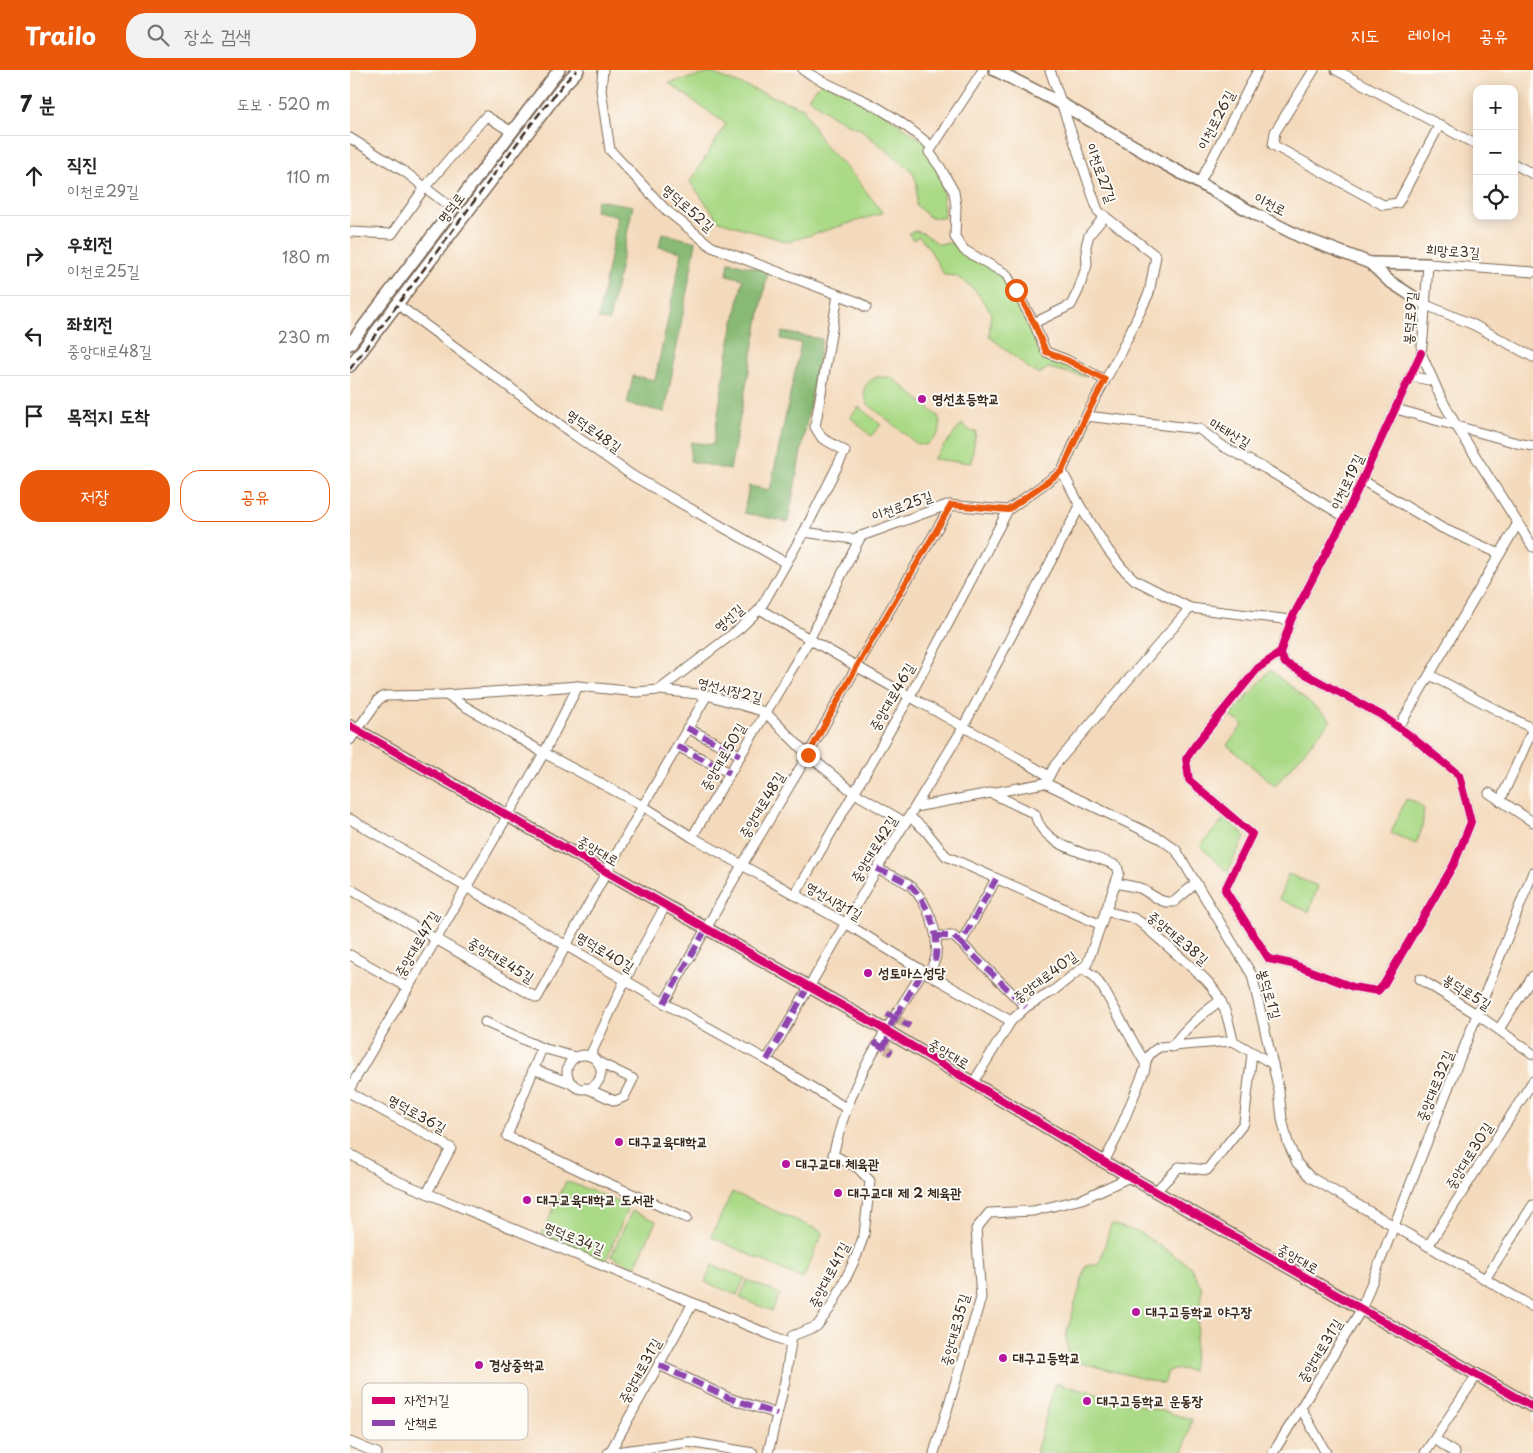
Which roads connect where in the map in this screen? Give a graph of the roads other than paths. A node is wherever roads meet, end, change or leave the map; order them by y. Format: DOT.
graph roads {
  1 [pos="559,70"];
  2 [pos="578,70"];
  3 [pos="603,70"];
  4 [pos="803,70"];
  5 [pos="983,70"];
  6 [pos="995,70"];
  7 [pos="1050,70"];
  8 [pos="1258,70"];
  9 [pos="1314,70"];
  10 [pos="1336,70"];
  11 [pos="1062,104"];
  12 [pos="1439,126"];
  13 [pos="512,132"];
  14 [pos="350,138"];
  15 [pos="1473,143"];
  16 [pos="932,147"];
  17 [pos="1518,166"];
  18 [pos="1533,174"];
  19 [pos="1200,184"];
  20 [pos="425,187"];
  21 [pos="453,209"];
  22 [pos="1105,216"];
  23 [pos="350,232"];
  24 [pos="1370,263"];
  25 [pos="1428,264"];
  26 [pos="1533,272"];
  27 [pos="838,294"];
  28 [pos="397,304"];
  29 [pos="1426,305"];
  30 [pos="866,307"];
  31 [pos="1034,323"];
  32 [pos="350,344"];
  33 [pos="1420,352"];
  34 [pos="1533,357"];
  35 [pos="350,366"];
  36 [pos="1410,376"];
  37 [pos="1105,380"];
  38 [pos="1433,382"];
  39 [pos="1396,409"];
  40 [pos="1086,416"];
  41 [pos="1457,426"];
  42 [pos="1533,446"];
  43 [pos="1062,471"];
  44 [pos="1362,480"];
  45 [pos="951,505"];
  46 [pos="1080,506"];
  47 [pos="1008,510"];
  48 [pos="1345,517"];
  49 [pos="1518,523"];
  50 [pos="804,532"];
  51 [pos="861,536"];
  52 [pos="1533,547"];
  53 [pos="1500,554"];
  54 [pos="786,563"];
  55 [pos="1190,608"];
  56 [pos="760,609"];
  57 [pos="1291,620"];
  58 [pos="809,640"];
  59 [pos="1280,653"];
  60 [pos="856,668"];
  61 [pos="1430,675"];
  62 [pos="578,686"];
  63 [pos="659,690"];
  64 [pos="445,695"];
  65 [pos="707,695"];
  66 [pos="910,696"];
  67 [pos="765,712"];
  68 [pos="1403,720"];
  69 [pos="963,726"];
  70 [pos="687,728"];
  71 [pos="1533,729"];
  72 [pos="352,732"];
  73 [pos="678,746"];
  74 [pos="544,752"];
  75 [pos="740,755"];
  76 [pos="808,755"];
  77 [pos="730,772"];
  78 [pos="1047,779"];
  79 [pos="853,792"];
  80 [pos="990,793"];
  81 [pos="1489,793"];
  82 [pos="1500,800"];
  83 [pos="643,806"];
  84 [pos="915,807"];
  85 [pos="508,814"];
  86 [pos="350,819"];
  87 [pos="908,820"];
  88 [pos="1533,822"];
  89 [pos="692,837"];
  90 [pos="742,865"];
  91 [pos="877,869"];
  92 [pos="608,871"];
  93 [pos="1533,872"];
  94 [pos="996,879"];
  95 [pos="1116,883"];
  96 [pos="1196,883"];
  97 [pos="466,887"];
  98 [pos="350,889"];
  99 [pos="795,895"];
  100 [pos="665,906"];
  101 [pos="1106,911"];
  102 [pos="846,924"];
  103 [pos="1101,925"];
  104 [pos="706,930"];
  105 [pos="936,936"];
  106 [pos="436,938"];
  107 [pos="961,943"];
  108 [pos="566,945"];
  109 [pos="350,955"];
  110 [pos="1083,969"];
  111 [pos="926,972"];
  112 [pos="1533,976"];
  113 [pos="1420,979"];
  114 [pos="625,980"];
  115 [pos="407,987"];
  116 [pos="808,987"];
  117 [pos="1221,1000"];
  118 [pos="664,1003"];
  119 [pos="1026,1007"];
  120 [pos="1478,1015"];
  121 [pos="1010,1021"];
  122 [pos="485,1022"];
  123 [pos="1499,1028"];
  124 [pos="887,1031"];
  125 [pos="1233,1041"];
  126 [pos="1172,1046"];
  127 [pos="542,1048"];
  128 [pos="1252,1053"];
  129 [pos="1533,1054"];
  130 [pos="590,1056"];
  131 [pos="575,1057"];
  132 [pos="767,1060"];
  133 [pos="598,1062"];
  134 [pos="1145,1063"];
  135 [pos="1273,1064"];
  136 [pos="533,1070"];
  137 [pos="1533,1081"];
  138 [pos="973,1083"];
  139 [pos="573,1084"];
  140 [pos="350,1088"];
  141 [pos="586,1088"];
  142 [pos="350,1093"];
  143 [pos="846,1108"];
  144 [pos="350,1154"];
  145 [pos="1104,1162"];
  146 [pos="1130,1177"];
  147 [pos="1156,1191"];
  148 [pos="426,1193"];
  149 [pos="1533,1206"];
  150 [pos="687,1218"];
  151 [pos="1395,1225"];
  152 [pos="1428,1246"];
  153 [pos="1486,1279"];
  154 [pos="693,1303"];
  155 [pos="1533,1307"];
  156 [pos="1361,1310"];
  157 [pos="790,1343"];
  158 [pos="659,1365"];
  159 [pos="1477,1375"];
  160 [pos="1528,1399"];
  161 [pos="1533,1407"];
  162 [pos="1302,1408"];
  163 [pos="777,1414"];
  164 [pos="1533,1416"];
  165 [pos="1434,1439"];
  166 [pos="350,1442"];
  167 [pos="610,1452"];
  168 [pos="623,1452"];
  169 [pos="377,1453"];
  170 [pos="605,1453"];
  171 [pos="754,1453"];
  172 [pos="768,1453"];
  173 [pos="934,1453"];
  174 [pos="1273,1453"];
  175 [pos="1326,1453"];
  176 [pos="1425,1453"];
  177 [pos="1455,1453"];
  1 -- 13 [label="main road, 명덕로"];
  2 -- 28 [label="main road, 명덕로"];
  3 -- 27 [label="street, 명덕로52길"];
  4 -- 16 [label="street"];
  5 -- 16 [label="street"];
  6 -- 11 [label="main road, 이천로"];
  7 -- 11 [label="street, 이천로27길"];
  8 -- 19 [label="street, 이천로26길"];
  9 -- 12 [label="street"];
  10 -- 12 [label="street"];
  11 -- 19 [label="main road, 이천로"];
  11 -- 22 [label="street, 이천로27길"];
  12 -- 15 [label="street"];
  13 -- 20 [label="street"];
  13 -- 21 [label="main road, 명덕로"];
  14 -- 20 [label="street"];
  16 -- 31 [label="street"];
  17 -- 18 [label="street"];
  19 -- 24 [label="main road, 이천로"];
  20 -- 21 [label="street"];
  20 -- 23 [label="street"];
  21 -- 32 [label="main road, 명덕로"];
  22 -- 31 [label="street"];
  22 -- 37 [label="street, 이천로27길"];
  24 -- 25 [label="main road, 희망로3길"];
  24 -- 29 [label="main road, 이천로"];
  25 -- 26 [label="street, 희망로3길"];
  25 -- 29 [label="street, 봉덕로9길"];
  27 -- 30 [label="street, 명덕로52길"];
  27 -- 50 [label="street, 영선길"];
  28 -- 35 [label="main road, 명덕로"];
  28 -- 54 [label="street, 명덕로48길"];
  29 -- 33 [label="street, 봉덕로9길"];
  29 -- 34 [label="street, 이천로"];
  31 -- 37 [label="street"];
  33 -- 36 [label="street, 이천로19길"];
  33 -- 38 [label="street, 봉덕로9길"];
  36 -- 38 [label="street"];
  36 -- 39 [label="street, 이천로19길"];
  37 -- 40 [label="street"];
  38 -- 41 [label="street, 봉덕로9길"];
  39 -- 41 [label="street"];
  39 -- 44 [label="street, 이천로19길"];
  40 -- 43 [label="street"];
  40 -- 48 [label="street, 마태산길"];
  41 -- 42 [label="street"];
  41 -- 49 [label="street, 봉덕로9길"];
  43 -- 46 [label="street"];
  43 -- 47 [label="street"];
  44 -- 48 [label="street, 이천로19길"];
  44 -- 53 [label="street"];
  45 -- 47 [label="street, 이천로25길"];
  45 -- 51 [label="street, 이천로25길"];
  45 -- 60 [label="street, 중앙대로48길"];
  46 -- 55 [label="street"];
  46 -- 69 [label="street, 중앙대로42길"];
  47 -- 66 [label="street, 중앙대로46길"];
  48 -- 57 [label="street, 이천로19길"];
  49 -- 52 [label="street, 봉덕로9길"];
  49 -- 53 [label="street"];
  50 -- 51 [label="street, 이천로25길"];
  50 -- 54 [label="street, 영선길"];
  51 -- 58 [label="street, 중앙대로50길"];
  53 -- 61 [label="street"];
  54 -- 56 [label="street, 영선길"];
  55 -- 57 [label="street"];
  55 -- 78 [label="street"];
  56 -- 58 [label="street"];
  56 -- 63 [label="street, 영선길"];
  57 -- 59 [label="street, 이천로19길"];
  58 -- 60 [label="street"];
  58 -- 67 [label="street, 중앙대로50길"];
  59 -- 59 [label="street"];
  60 -- 66 [label="street"];
  60 -- 76 [label="street, 중앙대로48길"];
  61 -- 68 [label="street"];
  61 -- 71 [label="street"];
  62 -- 63 [label="street"];
  62 -- 64 [label="street"];
  62 -- 74 [label="street"];
  63 -- 65 [label="street, 영선시장2길"];
  64 -- 72 [label="street"];
  64 -- 74 [label="street, 영선시장1길"];
  65 -- 67 [label="street, 영선시장2길"];
  65 -- 70 [label="street"];
  66 -- 69 [label="street"];
  66 -- 79 [label="street, 중앙대로46길"];
  67 -- 75 [label="street, 중앙대로50길"];
  67 -- 76 [label="street, 영선시장2길"];
  69 -- 78 [label="street"];
  69 -- 84 [label="street, 중앙대로42길"];
  70 -- 73 [label="street"];
  70 -- 75 [label="street"];
  71 -- 82 [label="street"];
  72 -- 85 [label="main road, 중앙대로"];
  73 -- 77 [label="street"];
  73 -- 83 [label="street"];
  74 -- 83 [label="street, 영선시장1길"];
  74 -- 85 [label="street"];
  75 -- 77 [label="street, 중앙대로50길"];
  76 -- 79 [label="street, 영선시장2길"];
  76 -- 90 [label="street, 중앙대로48길"];
  77 -- 89 [label="street, 중앙대로50길"];
  78 -- 80 [label="street"];
  78 -- 96 [label="street, 봉덕로1길"];
  79 -- 87 [label="street, 영선시장2길"];
  79 -- 99 [label="street, 중앙대로46길"];
  80 -- 84 [label="street"];
  80 -- 95 [label="street"];
  81 -- 82 [label="street"];
  82 -- 88 [label="street"];
  83 -- 89 [label="street, 영선시장1길"];
  83 -- 92 [label="street, 중앙대로45길"];
  84 -- 87 [label="street, 중앙대로42길"];
  85 -- 92 [label="main road, 중앙대로"];
  85 -- 97 [label="street, 중앙대로47길"];
  86 -- 97 [label="street, 명덕로40길"];
  87 -- 91 [label="street, 중앙대로42길"];
  87 -- 94 [label="street, 영선시장2길"];
  89 -- 90 [label="street, 영선시장1길"];
  90 -- 99 [label="street, 영선시장1길"];
  90 -- 104 [label="street, 중앙대로48길"];
  91 -- 102 [label="street, 중앙대로42길"];
  91 -- 105 [label="street"];
  92 -- 100 [label="main road, 중앙대로"];
  92 -- 108 [label="street, 중앙대로45길"];
  93 -- 120 [label="street, 중앙대로32길"];
  94 -- 103 [label="street, 영선시장2길"];
  94 -- 107 [label="street"];
  95 -- 96 [label="street"];
  95 -- 101 [label="street, 중앙대로40길"];
  96 -- 135 [label="street, 봉덕로1길"];
  97 -- 106 [label="street, 중앙대로47길"];
  97 -- 108 [label="street, 명덕로40길"];
  98 -- 106 [label="street, 중앙대로45길"];
  99 -- 102 [label="street, 영선시장1길"];
  100 -- 104 [label="main road, 중앙대로"];
  100 -- 114 [label="street"];
  101 -- 103 [label="street, 중앙대로40길"];
  101 -- 117 [label="street, 중앙대로38길"];
  102 -- 111 [label="street, 영선시장1길"];
  102 -- 116 [label="street, 중앙대로42길"];
  103 -- 110 [label="street, 중앙대로40길"];
  104 -- 116 [label="main road, 중앙대로"];
  104 -- 118 [label="street, 중앙대로48길"];
  105 -- 107 [label="street"];
  105 -- 111 [label="street, 중앙대로41길"];
  106 -- 108 [label="street, 중앙대로45길"];
  106 -- 115 [label="street, 중앙대로47길"];
  107 -- 119 [label="street"];
  108 -- 114 [label="street, 명덕로40길"];
  109 -- 115 [label="street"];
  110 -- 119 [label="street, 중앙대로40길"];
  110 -- 134 [label="street"];
  111 -- 121 [label="street, 영선시장1길"];
  111 -- 124 [label="street, 중앙대로41길"];
  112 -- 123 [label="street, 봉덕로5길"];
  113 -- 120 [label="street, 봉덕로5길"];
  114 -- 118 [label="street, 명덕로40길"];
  114 -- 130 [label="street"];
  115 -- 140 [label="street, 중앙대로47길"];
  116 -- 124 [label="main road, 중앙대로"];
  116 -- 132 [label="street, 중앙대로42길"];
  117 -- 125 [label="street, 중앙대로38길"];
  117 -- 126 [label="street"];
  118 -- 132 [label="street, 명덕로40길"];
  119 -- 121 [label="street, 중앙대로40길"];
  120 -- 123 [label="street, 봉덕로5길"];
  120 -- 151 [label="street, 중앙대로32길"];
  121 -- 138 [label="street, 중앙대로40길"];
  122 -- 127 [label="street"];
  123 -- 129 [label="street, 봉덕로5길"];
  124 -- 138 [label="main road, 중앙대로"];
  124 -- 143 [label="street, 중앙대로41길"];
  125 -- 126 [label="street"];
  125 -- 128 [label="street"];
  126 -- 134 [label="street"];
  127 -- 131 [label="street"];
  127 -- 136 [label="street"];
  128 -- 135 [label="street"];
  128 -- 147 [label="street"];
  130 -- 131 [label="street"];
  130 -- 133 [label="street"];
  131 -- 139 [label="street"];
  132 -- 143 [label="street, 명덕로40길"];
  133 -- 141 [label="street"];
  133 -- 141 [label="street"];
  134 -- 145 [label="street"];
  135 -- 151 [label="street, 봉덕로1길"];
  136 -- 139 [label="street"];
  136 -- 150 [label="street"];
  137 -- 152 [label="street, 중앙대로30길"];
  138 -- 145 [label="main road, 중앙대로"];
  139 -- 141 [label="street"];
  142 -- 148 [label="street, 명덕로36길"];
  143 -- 157 [label="street, 중앙대로41길"];
  144 -- 148 [label="street, 명덕로34길"];
  145 -- 146 [label="main road, 중앙대로"];
  146 -- 147 [label="main road, 중앙대로"];
  146 -- 173 [label="street, 중앙대로35길"];
  147 -- 156 [label="main road, 중앙대로"];
  148 -- 154 [label="street, 명덕로34길"];
  149 -- 153 [label="street"];
  151 -- 152 [label="street, 봉덕로1길"];
  151 -- 156 [label="street, 중앙대로32길"];
  152 -- 153 [label="street, 봉덕로1길"];
  153 -- 155 [label="street, 봉덕로1길"];
  154 -- 157 [label="street, 명덕로34길"];
  154 -- 158 [label="street, 중앙대로31길"];
  156 -- 159 [label="main road, 중앙대로"];
  156 -- 162 [label="street, 중앙대로31길"];
  157 -- 163 [label="street"];
  158 -- 163 [label="street"];
  158 -- 167 [label="street, 중앙대로31길"];
  159 -- 160 [label="main road, 중앙대로"];
  159 -- 165 [label="street"];
  160 -- 161 [label="main road, 중앙대로"];
  160 -- 164 [label="main road"];
  162 -- 174 [label="street, 중앙대로31길"];
  162 -- 175 [label="street"];
  163 -- 172 [label="street"];
  165 -- 176 [label="street"];
  165 -- 177 [label="street"];
  166 -- 169 [label="street"];
  167 -- 168 [label="street"];
  167 -- 170 [label="street"];
  168 -- 171 [label="street"];
}
